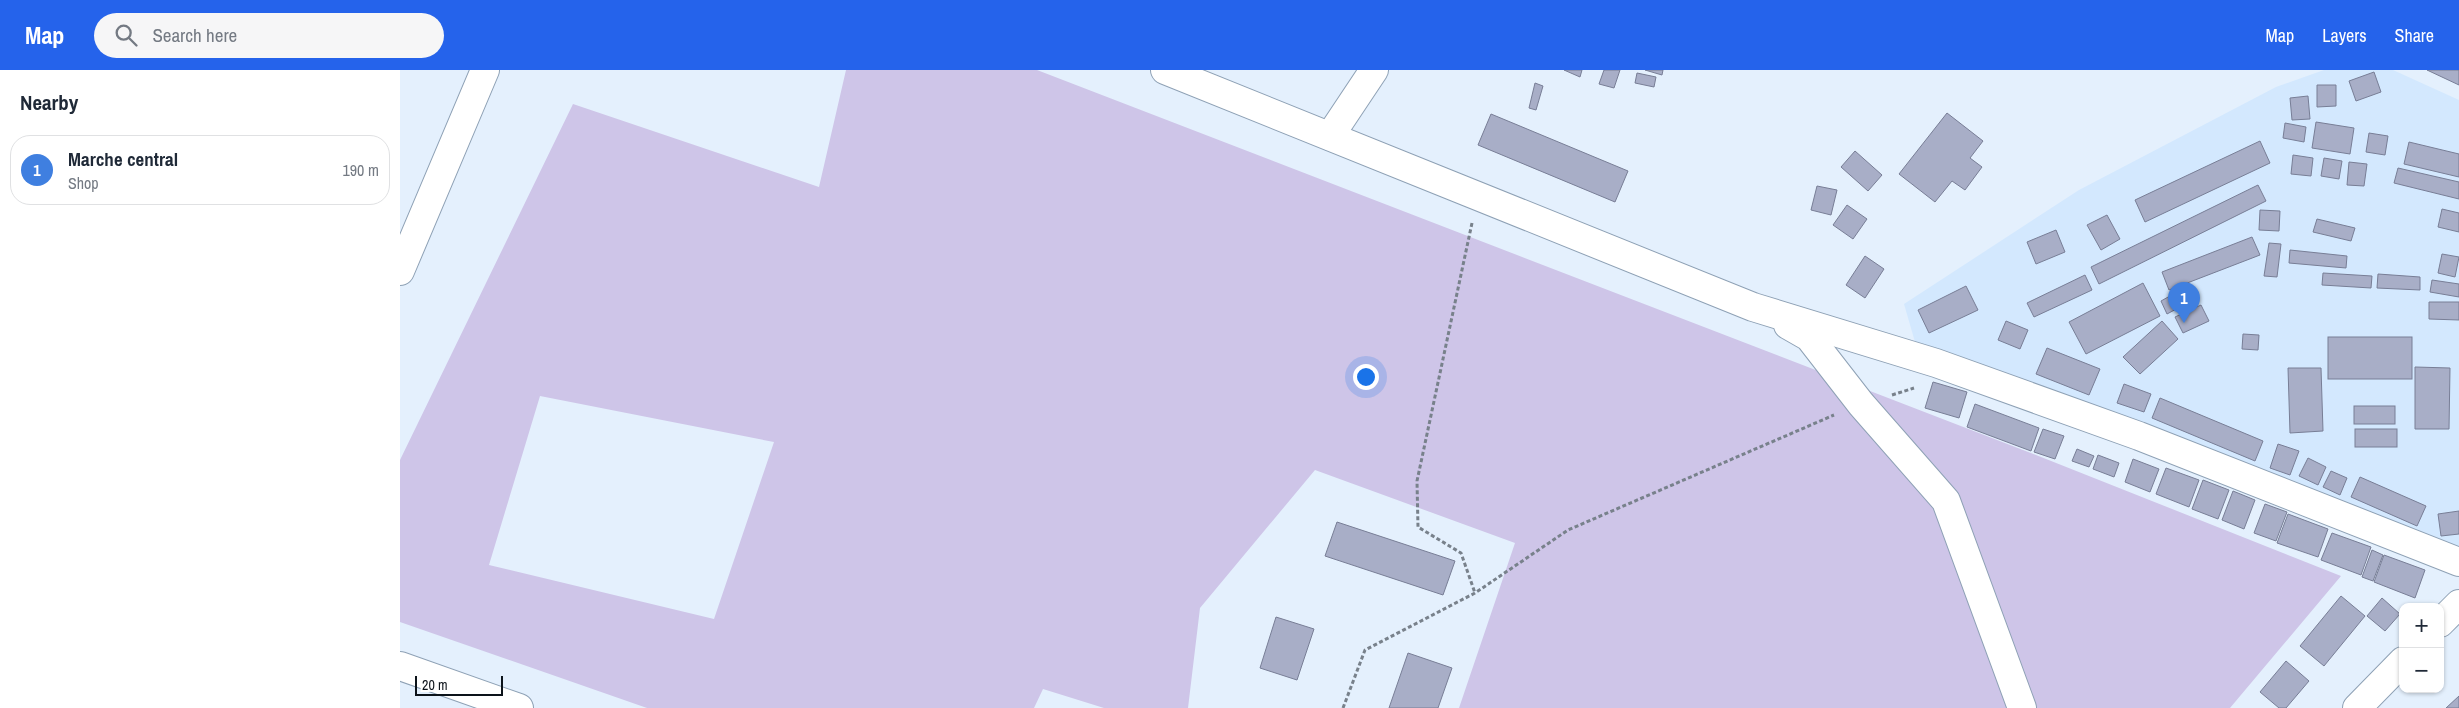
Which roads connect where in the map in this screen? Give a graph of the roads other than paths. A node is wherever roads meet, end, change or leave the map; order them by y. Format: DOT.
graph roads {
  1 [pos="485,70"];
  2 [pos="1165,70"];
  3 [pos="1374,70"];
  4 [pos="1330,136"];
  5 [pos="400,271"];
  6 [pos="1753,307"];
  7 [pos="2459,562"];
  8 [pos="2459,604"];
  9 [pos="2444,619"];
  10 [pos="2399,665"];
  11 [pos="400,666"];
  12 [pos="519,708"];
  13 [pos="2022,708"];
  14 [pos="2357,708"];
  1 -- 5 [label="street"];
  2 -- 4 [label="street"];
  3 -- 4 [label="street"];
  4 -- 6 [label="street"];
  6 -- 7 [label="street"];
  6 -- 13 [label="street"];
  8 -- 9 [label="street"];
  10 -- 14 [label="street"];
  11 -- 12 [label="street"];
}
